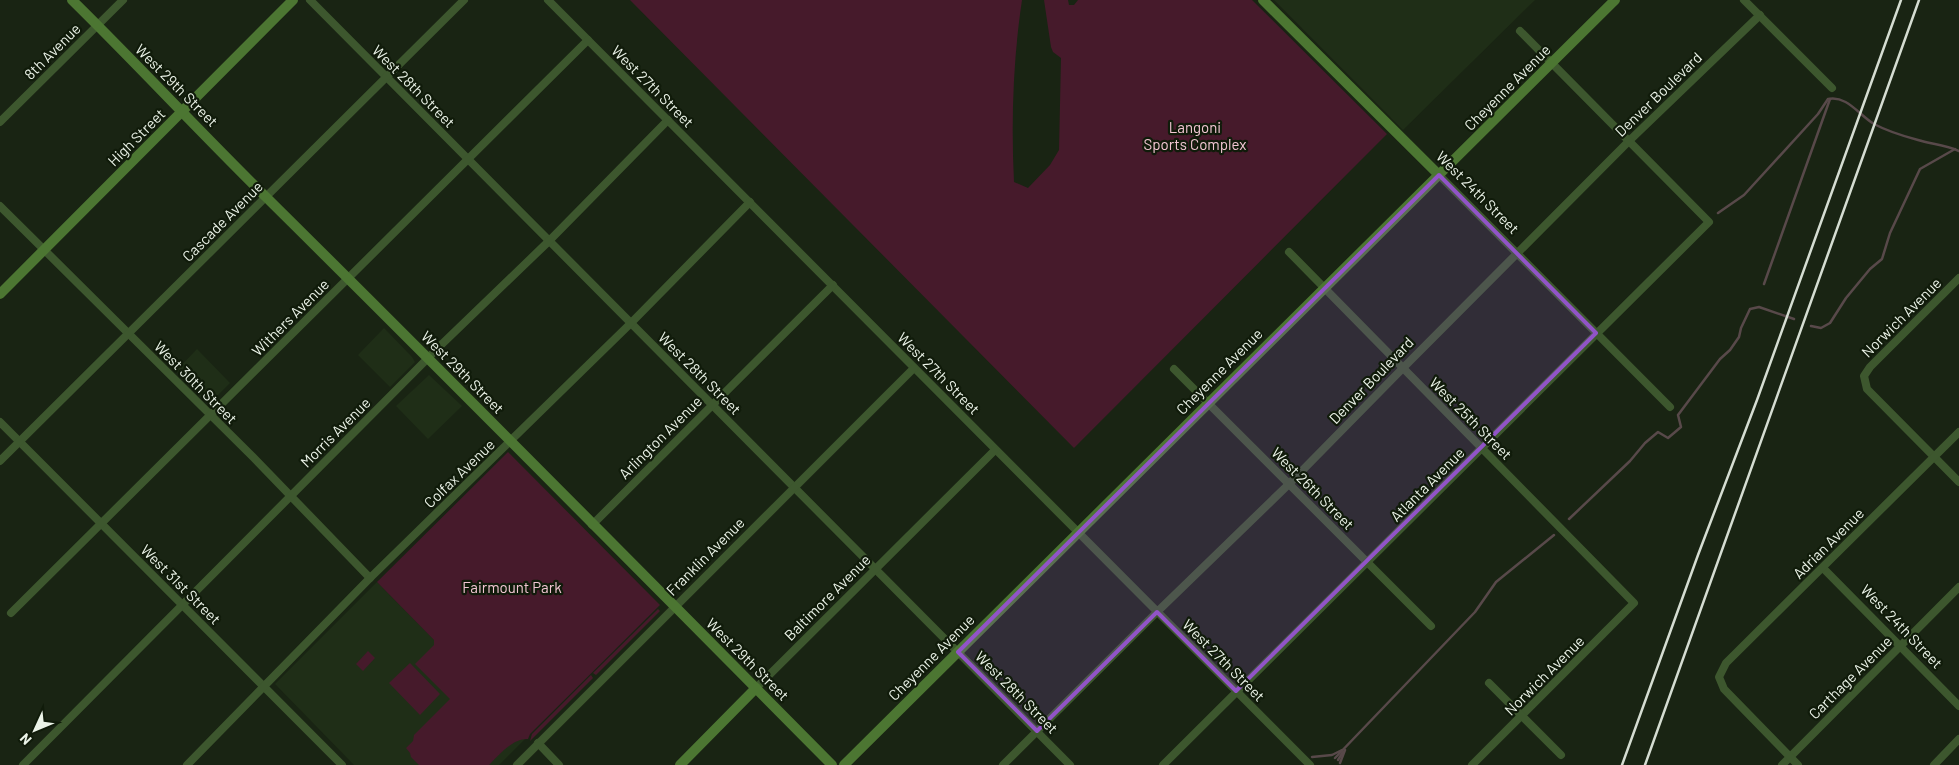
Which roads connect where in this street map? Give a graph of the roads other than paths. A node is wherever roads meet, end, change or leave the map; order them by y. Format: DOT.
graph roads {
  1 [pos="72,0"];
  2 [pos="123,0"];
  3 [pos="293,0"];
  4 [pos="310,0"];
  5 [pos="464,0"];
  6 [pos="548,0"];
  7 [pos="1262,0"];
  8 [pos="1615,0"];
  9 [pos="1744,0"];
  10 [pos="1760,16"];
  11 [pos="98,25"];
  12 [pos="1520,31"];
  13 [pos="588,40"];
  14 [pos="1552,64"];
  15 [pos="386,77"];
  16 [pos="1832,88"];
  17 [pos="182,111"];
  18 [pos="668,120"];
  19 [pos="0,122"];
  20 [pos="1629,141"];
  21 [pos="467,159"];
  22 [pos="1439,175"];
  23 [pos="266,197"];
  24 [pos="750,202"];
  25 [pos="0,206"];
  26 [pos="549,241"];
  27 [pos="45,251"];
  28 [pos="1289,252"];
  29 [pos="1517,254"];
  30 [pos="348,278"];
  31 [pos="1959,278"];
  32 [pos="833,285"];
  33 [pos="1324,288"];
  34 [pos="0,294"];
  35 [pos="631,323"];
  36 [pos="128,333"];
  37 [pos="1596,333"];
  38 [pos="428,358"];
  39 [pos="914,368"];
  40 [pos="1402,368"];
  41 [pos="1174,369"];
  42 [pos="1208,403"];
  43 [pos="712,405"];
  44 [pos="1670,407"];
  45 [pos="209,416"];
  46 [pos="0,422"];
  47 [pos="1959,432"];
  48 [pos="20,442"];
  49 [pos="510,442"];
  50 [pos="1481,449"];
  51 [pos="995,450"];
  52 [pos="1934,456"];
  53 [pos="0,461"];
  54 [pos="1959,482"];
  55 [pos="1289,484"];
  56 [pos="794,487"];
  57 [pos="290,497"];
  58 [pos="101,523"];
  59 [pos="592,525"];
  60 [pos="1077,532"];
  61 [pos="1366,562"];
  62 [pos="1823,568"];
  63 [pos="875,570"];
  64 [pos="370,578"];
  65 [pos="1959,587"];
  66 [pos="1634,603"];
  67 [pos="183,606"];
  68 [pos="675,607"];
  69 [pos="1157,612"];
  70 [pos="11,613"];
  71 [pos="1431,626"];
  72 [pos="1901,646"];
  73 [pos="958,652"];
  74 [pos="1489,683"];
  75 [pos="263,686"];
  76 [pos="756,688"];
  77 [pos="1236,691"];
  78 [pos="1959,706"];
  79 [pos="1523,716"];
  80 [pos="1037,731"];
  81 [pos="1959,739"];
  82 [pos="538,744"];
  83 [pos="1561,755"];
  84 [pos="1790,757"];
  85 [pos="23,765"];
  86 [pos="188,765"];
  87 [pos="342,765"];
  88 [pos="517,765"];
  89 [pos="559,765"];
  90 [pos="680,765"];
  91 [pos="832,765"];
  92 [pos="844,765"];
  93 [pos="1003,765"];
  94 [pos="1070,765"];
  95 [pos="1163,765"];
  96 [pos="1310,765"];
  97 [pos="1472,765"];
  98 [pos="1782,765"];
  99 [pos="1798,765"];
  100 [pos="1934,765"];
  1 -- 11 [label="street, West 29th Street"];
  2 -- 11 [label="street, 8th Avenue"];
  3 -- 17 [label="street, High Street"];
  4 -- 15 [label="street, West 28th Street"];
  5 -- 15 [label="street, Cascade Avenue"];
  6 -- 13 [label="street, West 27th Street"];
  7 -- 22 [label="street, West 24th Street"];
  8 -- 14 [label="street, Cheyenne Avenue"];
  9 -- 10 [label="street"];
  10 -- 16 [label="street"];
  10 -- 20 [label="street, Denver Boulevard"];
  11 -- 17 [label="street, West 29th Street"];
  11 -- 19 [label="street, 8th Avenue"];
  12 -- 14 [label="street"];
  13 -- 18 [label="street, West 27th Street"];
  13 -- 21 [label="street, Withers Avenue"];
  14 -- 20 [label="street"];
  14 -- 22 [label="street, Cheyenne Avenue"];
  15 -- 21 [label="street, West 28th Street"];
  15 -- 23 [label="street, Cascade Avenue"];
  17 -- 23 [label="street, West 29th Street"];
  17 -- 27 [label="street, High Street"];
  18 -- 24 [label="street, West 27th Street"];
  18 -- 26 [label="street, Morris Avenue"];
  20 -- 29 [label="street, Denver Boulevard"];
  20 -- 37 [label="street, Atlanta Avenue"];
  21 -- 26 [label="street, West 28th Street"];
  21 -- 30 [label="street, Withers Avenue"];
  22 -- 29 [label="street, West 24th Street"];
  22 -- 33 [label="street, Cheyenne Avenue"];
  23 -- 30 [label="street, West 29th Street"];
  23 -- 36 [label="street, Cascade Avenue"];
  24 -- 32 [label="street, West 27th Street"];
  24 -- 35 [label="street, Colfax Avenue"];
  25 -- 27 [label="street, West 30th Street"];
  26 -- 35 [label="street, West 28th Street"];
  26 -- 38 [label="street, Morris Avenue"];
  27 -- 34 [label="street, High Street"];
  27 -- 36 [label="street, West 30th Street"];
  28 -- 33 [label="street, West 25th Street"];
  29 -- 37 [label="street, West 24th Street"];
  29 -- 40 [label="street, Denver Boulevard"];
  30 -- 38 [label="street, West 29th Street"];
  30 -- 45 [label="street, Withers Avenue"];
  31 -- 52 [label="street, Norwich Avenue"];
  32 -- 39 [label="street, West 27th Street"];
  32 -- 43 [label="street, Arlington Avenue"];
  33 -- 40 [label="street, West 25th Street"];
  33 -- 42 [label="street, Cheyenne Avenue"];
  35 -- 43 [label="street, West 28th Street"];
  35 -- 49 [label="street, Colfax Avenue"];
  36 -- 45 [label="street, West 30th Street"];
  36 -- 48 [label="street, Cascade Avenue"];
  37 -- 44 [label="street, West 24th Street"];
  37 -- 50 [label="street, Atlanta Avenue"];
  38 -- 49 [label="street, West 29th Street"];
  38 -- 57 [label="street, Morris Avenue"];
  39 -- 51 [label="street, West 27th Street"];
  39 -- 56 [label="street, Franklin Avenue"];
  40 -- 50 [label="street, West 25th Street"];
  40 -- 55 [label="street, Denver Boulevard"];
  41 -- 42 [label="street, West 26th Street"];
  42 -- 55 [label="street, West 26th Street"];
  42 -- 60 [label="street, Cheyenne Avenue"];
  43 -- 56 [label="street, West 28th Street"];
  43 -- 59 [label="street, Arlington Avenue"];
  45 -- 57 [label="street, West 30th Street"];
  45 -- 58 [label="street, Withers Avenue"];
  46 -- 48 [label="street, West 31st Street"];
  47 -- 52 [label="street, Adrian Avenue"];
  48 -- 53 [label="street, Cascade Avenue"];
  48 -- 58 [label="street, West 31st Street"];
  49 -- 59 [label="street, West 29th Street"];
  49 -- 64 [label="street, Colfax Avenue"];
  50 -- 61 [label="street, Atlanta Avenue"];
  50 -- 66 [label="street, West 25th Street"];
  51 -- 60 [label="street, West 27th Street"];
  51 -- 63 [label="street, Baltimore Avenue"];
  52 -- 54 [label="street"];
  52 -- 62 [label="street, Adrian Avenue"];
  55 -- 61 [label="street, West 26th Street"];
  55 -- 69 [label="street, Denver Boulevard"];
  56 -- 63 [label="street, West 28th Street"];
  56 -- 68 [label="street, Franklin Avenue"];
  57 -- 64 [label="street, West 30th Street"];
  57 -- 67 [label="street, Morris Avenue"];
  58 -- 67 [label="street, West 31st Street"];
  58 -- 70 [label="street, Withers Avenue"];
  59 -- 68 [label="street, West 29th Street"];
  60 -- 69 [label="street, West 27th Street"];
  60 -- 73 [label="street, Cheyenne Avenue"];
  61 -- 71 [label="street, West 26th Street"];
  61 -- 77 [label="street, Atlanta Avenue"];
  62 -- 72 [label="street, West 24th Street"];
  62 -- 84 [label="street, Adrian Avenue"];
  63 -- 73 [label="street, West 28th Street"];
  63 -- 76 [label="street, Baltimore Avenue"];
  64 -- 75 [label="street, Colfax Avenue"];
  65 -- 72 [label="street, Carthage Avenue"];
  66 -- 79 [label="street, Norwich Avenue"];
  67 -- 75 [label="street, West 31st Street"];
  67 -- 85 [label="street, Morris Avenue"];
  68 -- 76 [label="street, West 29th Street"];
  68 -- 82 [label="street, Franklin Avenue"];
  69 -- 77 [label="street, West 27th Street"];
  69 -- 80 [label="street, Denver Boulevard"];
  72 -- 78 [label="street, West 24th Street"];
  72 -- 84 [label="street, Carthage Avenue"];
  73 -- 80 [label="street, West 28th Street"];
  73 -- 92 [label="street, Cheyenne Avenue"];
  74 -- 79 [label="street"];
  75 -- 86 [label="street, Colfax Avenue"];
  75 -- 87 [label="street, West 31st Street"];
  76 -- 90 [label="street, Baltimore Avenue"];
  76 -- 91 [label="street, West 29th Street"];
  77 -- 95 [label="street, Atlanta Avenue"];
  77 -- 96 [label="street, West 27th Street"];
  79 -- 83 [label="street"];
  79 -- 97 [label="street, Norwich Avenue"];
  80 -- 93 [label="street, Denver Boulevard"];
  80 -- 94 [label="street, West 28th Street"];
  81 -- 100 [label="street"];
  82 -- 88 [label="street, Franklin Avenue"];
  82 -- 89 [label="street"];
  84 -- 98 [label="street, Carthage Avenue"];
  84 -- 99 [label="street"];
}
